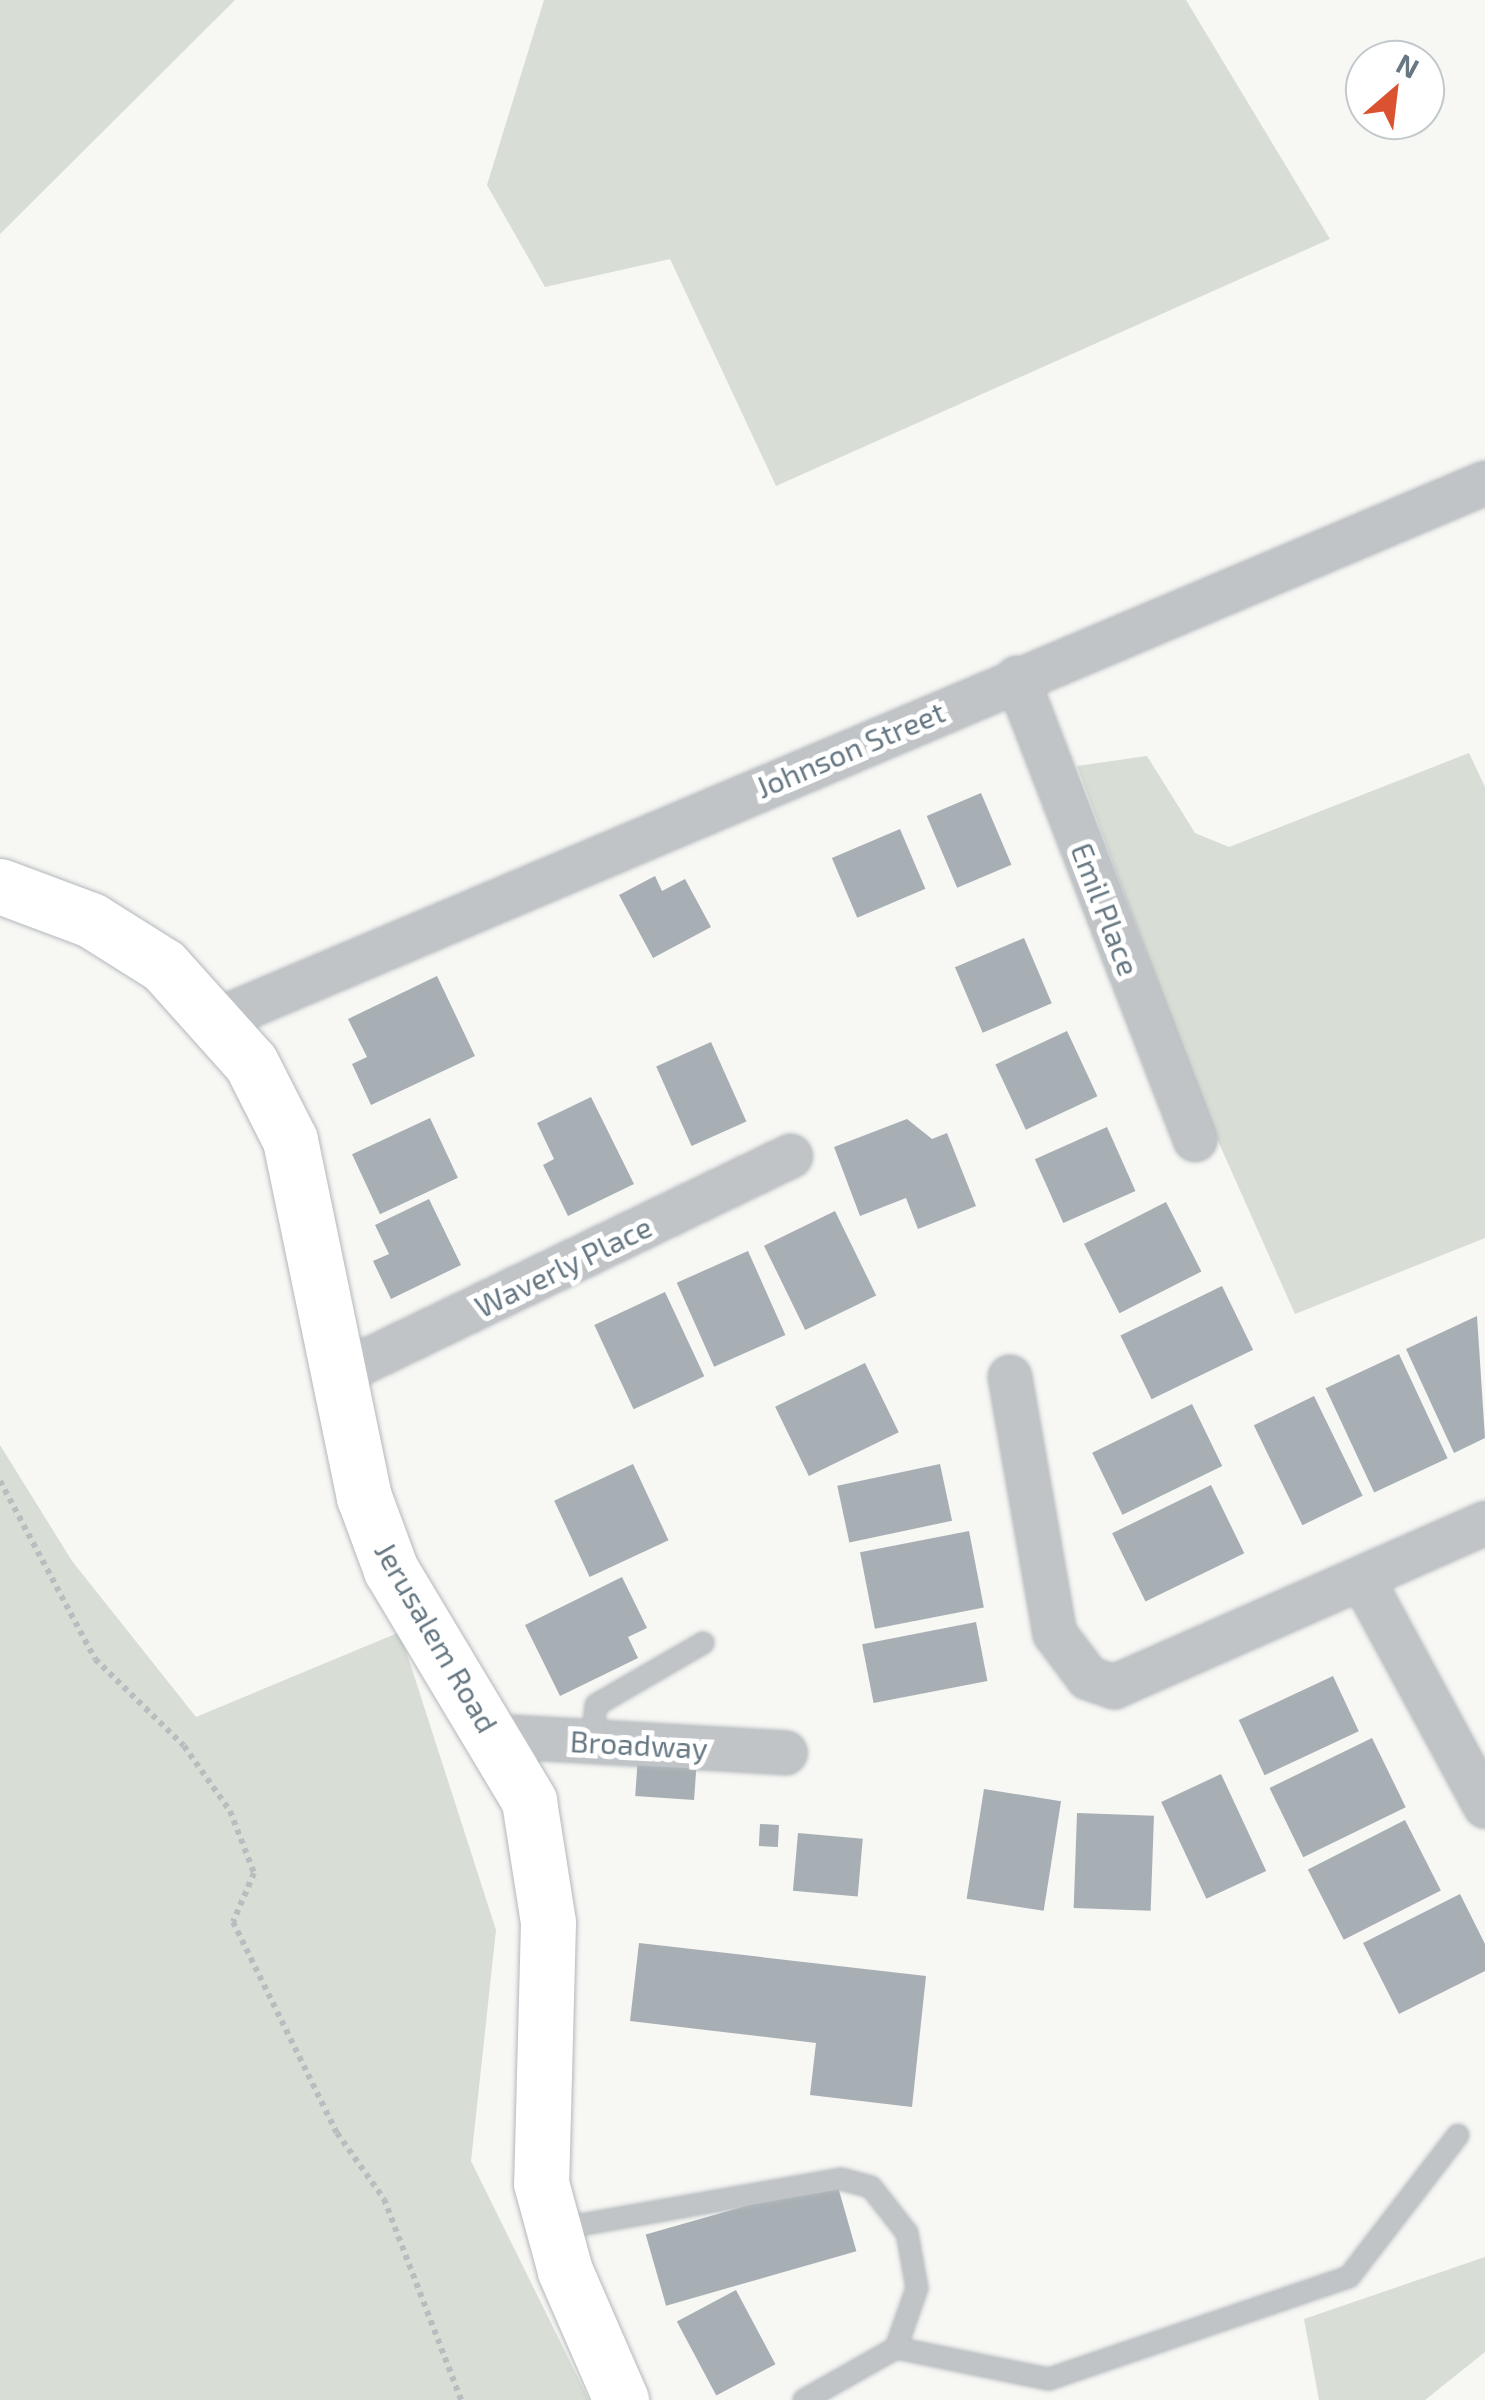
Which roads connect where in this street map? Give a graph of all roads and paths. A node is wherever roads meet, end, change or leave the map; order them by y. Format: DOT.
graph roads {
  1 [pos="1485,483"];
  2 [pos="1016,678"];
  3 [pos="0,886"];
  4 [pos="217,1020"];
  5 [pos="1195,1140"];
  6 [pos="791,1156"];
  7 [pos="334,1376"];
  8 [pos="1010,1377"];
  9 [pos="0,1481"];
  10 [pos="1485,1523"];
  11 [pos="1364,1582"];
  12 [pos="703,1643"];
  13 [pos="493,1736"];
  14 [pos="592,1742"];
  15 [pos="786,1753"];
  16 [pos="1485,1806"];
  17 [pos="1458,2135"];
  18 [pos="554,2230"];
  19 [pos="896,2348"];
  20 [pos="461,2400"];
  21 [pos="621,2400"];
  22 [pos="804,2400"];
  1 -- 2 [label="street, Johnson Street"];
  2 -- 4 [label="street, Johnson Street"];
  2 -- 5 [label="street, Emil Place"];
  3 -- 4 [label="street, Jerusalem Road"];
  4 -- 7 [label="street, Jerusalem Road"];
  6 -- 7 [label="street, Waverly Place"];
  7 -- 13 [label="street, Jerusalem Road"];
  8 -- 11 [label="street"];
  9 -- 20 [label="path"];
  10 -- 11 [label="street"];
  11 -- 16 [label="street"];
  12 -- 14 [label="lane"];
  13 -- 14 [label="street, Broadway"];
  13 -- 18 [label="street, Jerusalem Road"];
  14 -- 15 [label="street, Broadway"];
  17 -- 19 [label="lane"];
  18 -- 19 [label="lane"];
  18 -- 21 [label="street, Jerusalem Road"];
  19 -- 22 [label="lane"];
}
